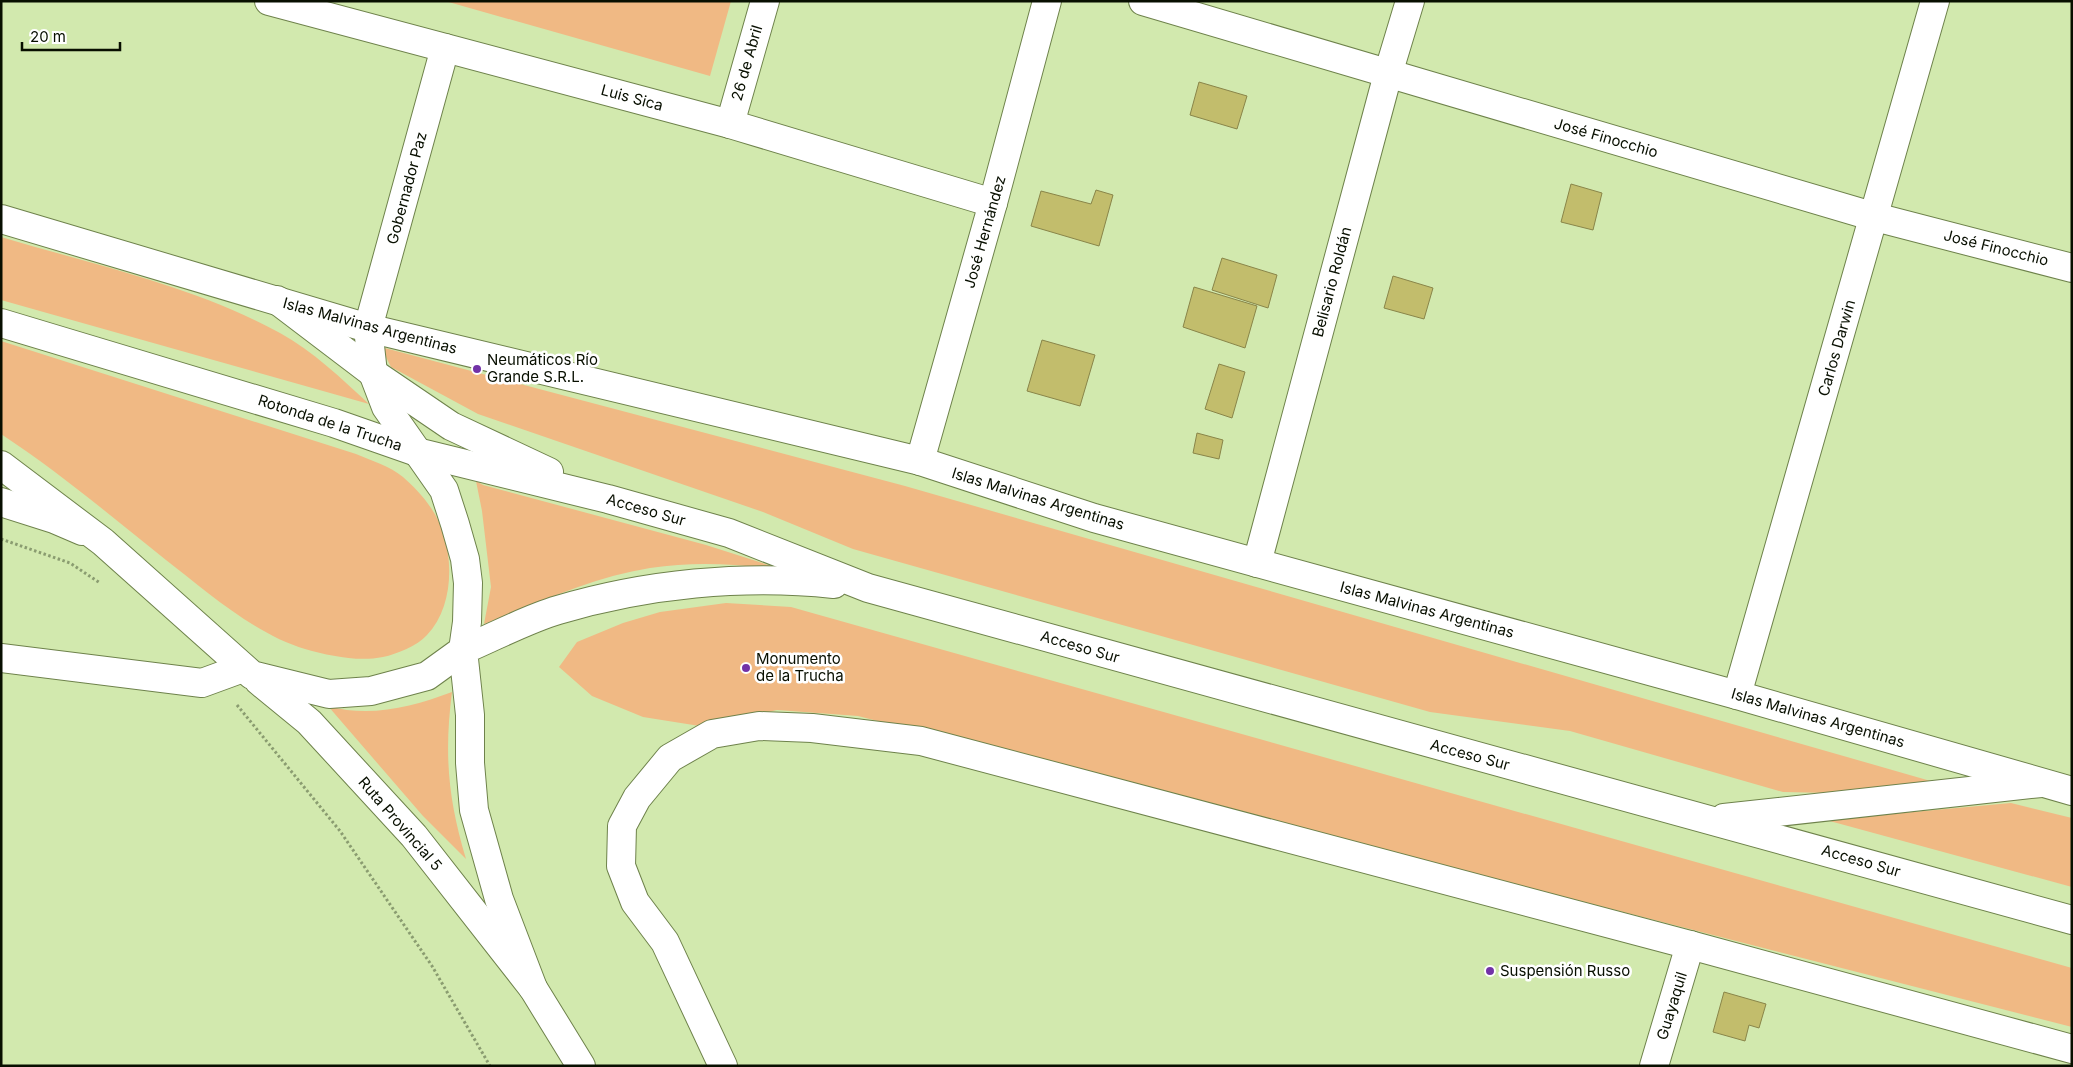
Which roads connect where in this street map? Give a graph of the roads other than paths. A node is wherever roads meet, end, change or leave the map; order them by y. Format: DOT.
graph roads {
  1 [pos="269,1"];
  2 [pos="765,1"];
  3 [pos="1047,1"];
  4 [pos="1143,1"];
  5 [pos="1410,1"];
  6 [pos="1935,1"];
  7 [pos="445,48"];
  8 [pos="1388,74"];
  9 [pos="730,124"];
  10 [pos="993,203"];
  11 [pos="1875,217"];
  12 [pos="1,218"];
  13 [pos="2072,268"];
  14 [pos="277,300"];
  15 [pos="1,323"];
  16 [pos="368,328"];
  17 [pos="373,374"];
  18 [pos="416,452"];
  19 [pos="920,462"];
  20 [pos="1,465"];
  21 [pos="608,499"];
  22 [pos="1,502"];
  23 [pos="103,542"];
  24 [pos="1257,563"];
  25 [pos="868,588"];
  26 [pos="463,650"];
  27 [pos="1,658"];
  28 [pos="248,672"];
  29 [pos="1737,695"];
  30 [pos="2041,783"];
  31 [pos="2072,791"];
  32 [pos="1712,820"];
  33 [pos="2072,920"];
  34 [pos="1690,945"];
  35 [pos="532,988"];
  36 [pos="2072,1049"];
  37 [pos="580,1066"];
  38 [pos="723,1066"];
  39 [pos="1654,1066"];
  1 -- 7 [label="street, Luis Sica"];
  2 -- 9 [label="street, 26 de Abril"];
  3 -- 10 [label="street, José Hernández"];
  4 -- 8 [label="street, José Finocchio"];
  5 -- 8 [label="street, Belisario Roldán"];
  6 -- 11 [label="street, Carlos Darwin"];
  7 -- 9 [label="street, Luis Sica"];
  7 -- 16 [label="street, Gobernador Paz"];
  8 -- 11 [label="street, José Finocchio"];
  8 -- 24 [label="street, Belisario Roldán"];
  9 -- 10 [label="street, Luis Sica"];
  10 -- 19 [label="street, José Hernández"];
  11 -- 13 [label="street, José Finocchio"];
  11 -- 29 [label="street, Carlos Darwin"];
  12 -- 14 [label="street, Islas Malvinas Argentinas"];
  14 -- 16 [label="street, Islas Malvinas Argentinas"];
  14 -- 17 [label="street"];
  15 -- 18 [label="street, Rotonda de la Trucha"];
  16 -- 17 [label="street"];
  16 -- 19 [label="street, Islas Malvinas Argentinas"];
  17 -- 18 [label="street"];
  17 -- 21 [label="street"];
  18 -- 21 [label="street, Acceso Sur"];
  18 -- 26 [label="street, Rotonda de la Trucha"];
  19 -- 24 [label="street, Islas Malvinas Argentinas"];
  20 -- 23 [label="street"];
  21 -- 25 [label="street, Acceso Sur"];
  22 -- 23 [label="street"];
  23 -- 28 [label="street"];
  24 -- 29 [label="street, Islas Malvinas Argentinas"];
  25 -- 26 [label="street, Acceso Sur"];
  25 -- 32 [label="street, Acceso Sur"];
  26 -- 28 [label="street"];
  26 -- 35 [label="street, Ruta Provincial 5"];
  27 -- 28 [label="street"];
  28 -- 35 [label="street, Ruta Provincial 5"];
  29 -- 30 [label="street, Islas Malvinas Argentinas"];
  30 -- 31 [label="street, Islas Malvinas Argentinas"];
  30 -- 32 [label="street"];
  32 -- 33 [label="street, Acceso Sur"];
  34 -- 36 [label="street"];
  34 -- 38 [label="street"];
  34 -- 39 [label="street, Guayaquil"];
  35 -- 37 [label="street, Ruta Provincial 5"];
}
